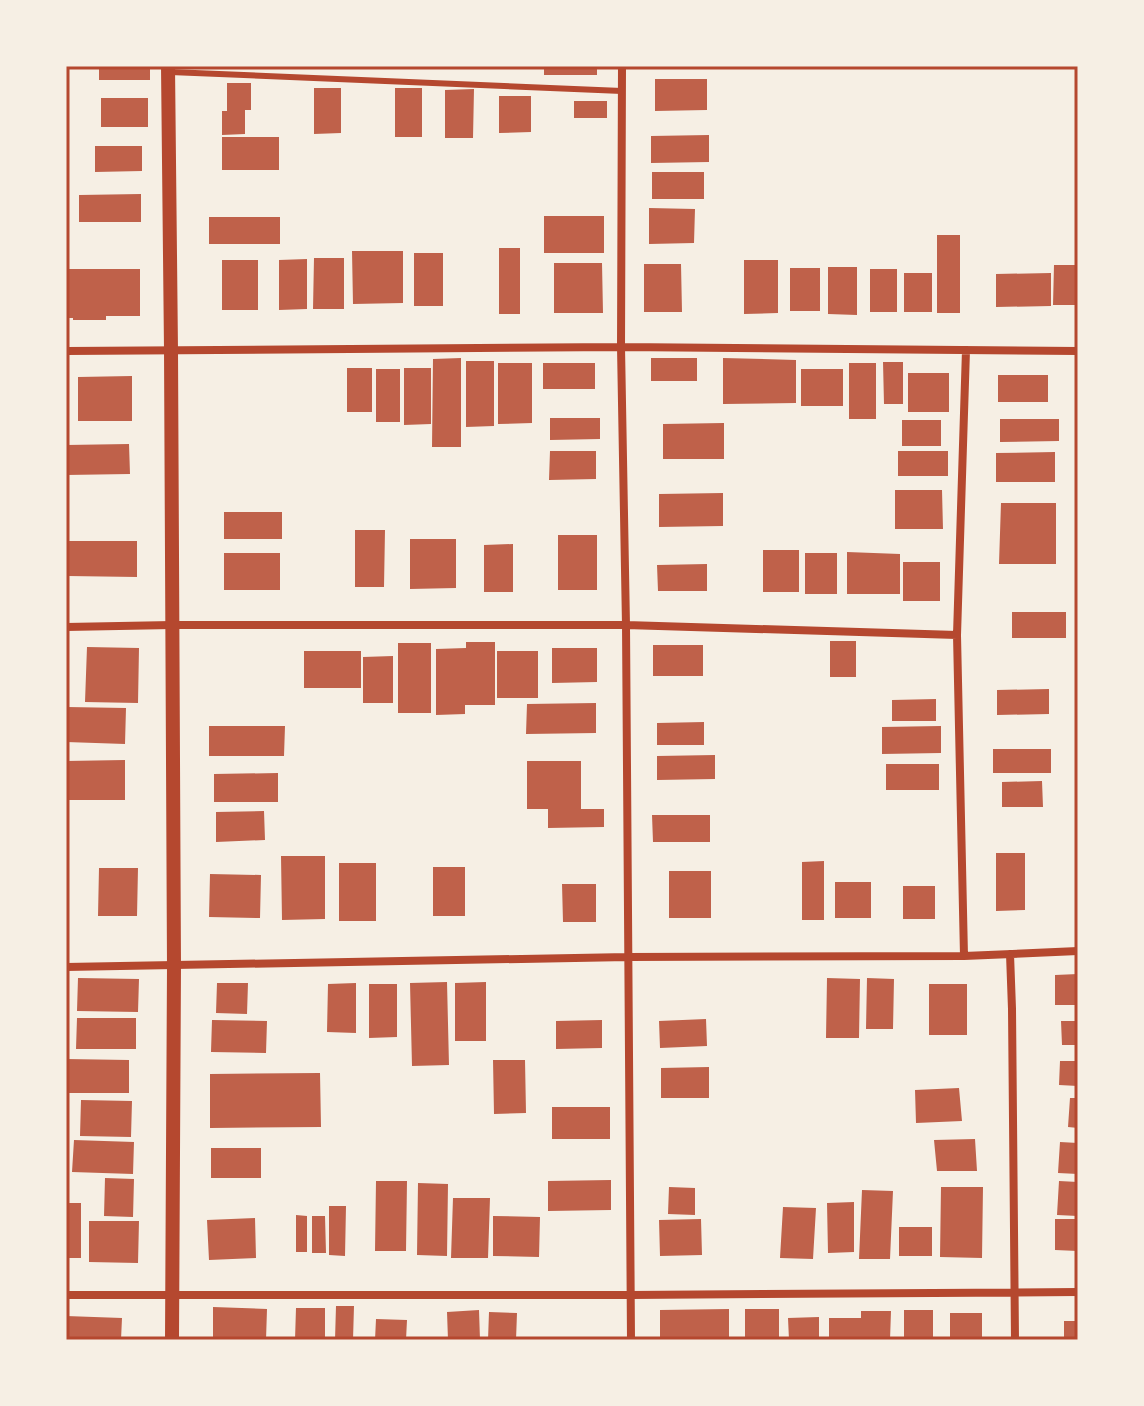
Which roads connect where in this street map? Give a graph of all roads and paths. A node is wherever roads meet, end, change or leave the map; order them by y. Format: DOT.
graph roads {
  1 [pos="622,66"];
  2 [pos="168,69"];
  3 [pos="622,91"];
  4 [pos="621,347"];
  5 [pos="171,350"];
  6 [pos="966,350"];
  7 [pos="66,351"];
  8 [pos="1078,351"];
  9 [pos="172,625"];
  10 [pos="626,625"];
  11 [pos="66,627"];
  12 [pos="957,635"];
  13 [pos="1078,951"];
  14 [pos="1010,954"];
  15 [pos="964,956"];
  16 [pos="628,957"];
  17 [pos="174,966"];
  18 [pos="66,967"];
  19 [pos="1015,1292"];
  20 [pos="1078,1292"];
  21 [pos="66,1295"];
  22 [pos="173,1295"];
  23 [pos="631,1295"];
  24 [pos="172,1340"];
  25 [pos="631,1340"];
  26 [pos="1015,1340"];
  1 -- 3 [label="street"];
  2 -- 3 [label="lane"];
  2 -- 5 [label="street"];
  3 -- 4 [label="street"];
  4 -- 5 [label="street"];
  4 -- 6 [label="street"];
  4 -- 10 [label="street"];
  5 -- 7 [label="street"];
  5 -- 9 [label="street"];
  6 -- 8 [label="street"];
  6 -- 12 [label="street"];
  9 -- 10 [label="street"];
  9 -- 11 [label="street"];
  9 -- 17 [label="street"];
  10 -- 12 [label="street"];
  10 -- 16 [label="street"];
  12 -- 15 [label="street"];
  13 -- 14 [label="street"];
  14 -- 15 [label="street"];
  14 -- 19 [label="street"];
  15 -- 16 [label="street"];
  16 -- 17 [label="street"];
  16 -- 23 [label="street"];
  17 -- 18 [label="street"];
  17 -- 22 [label="street"];
  19 -- 20 [label="street"];
  19 -- 23 [label="street"];
  19 -- 26 [label="street"];
  21 -- 22 [label="street"];
  22 -- 23 [label="street"];
  22 -- 24 [label="street"];
  23 -- 25 [label="street"];
}
